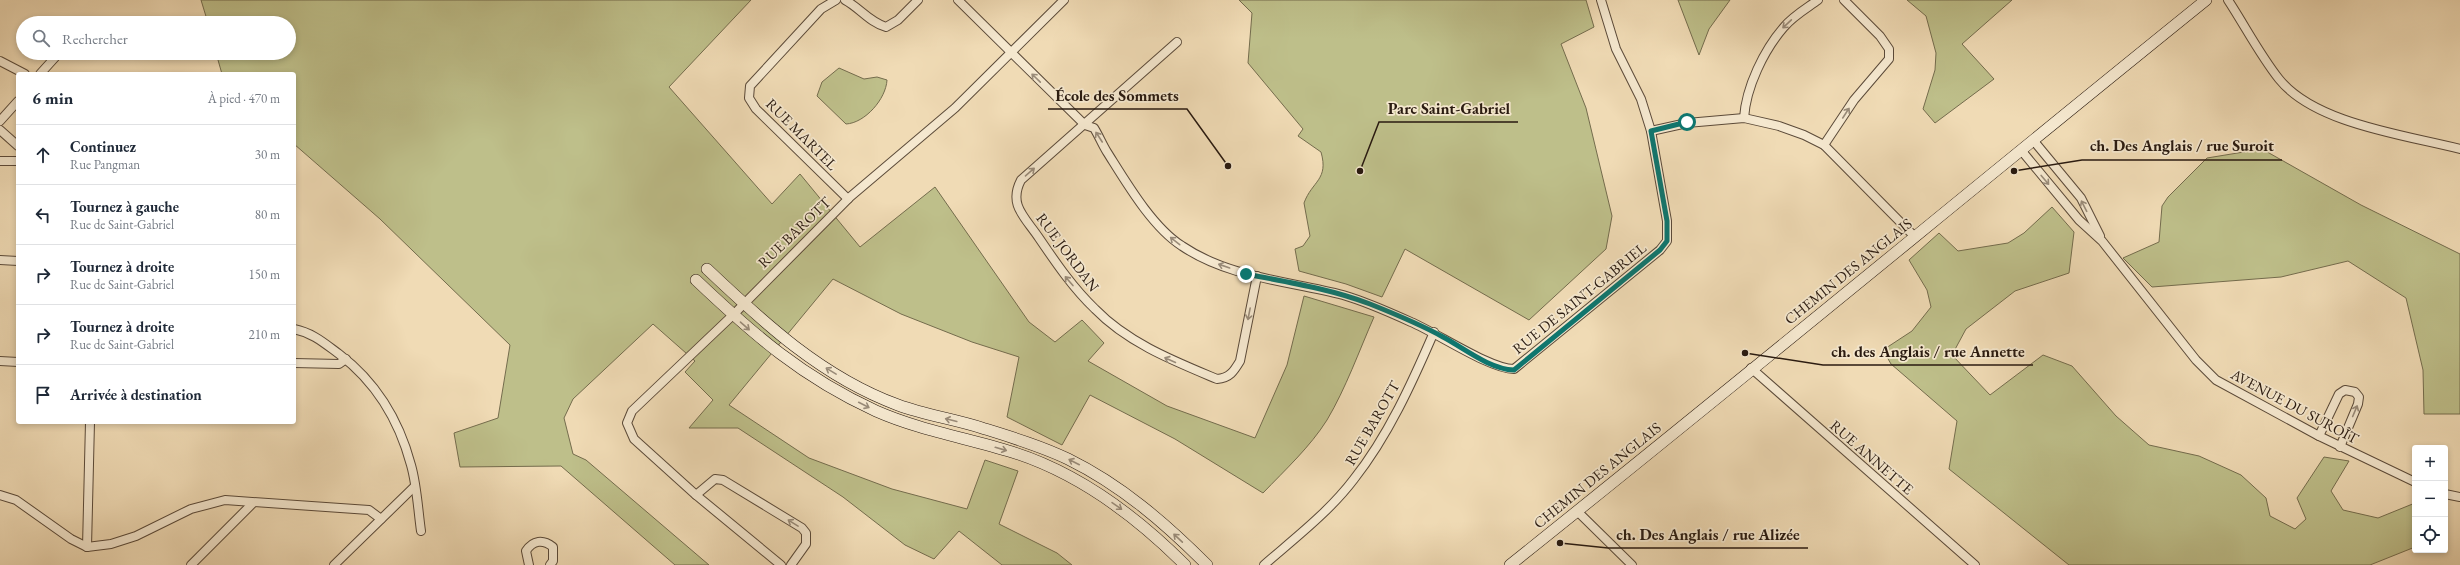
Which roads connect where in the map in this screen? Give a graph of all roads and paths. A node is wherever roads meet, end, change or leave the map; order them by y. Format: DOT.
graph roads {
  1 [pos="836,0"];
  2 [pos="845,0"];
  3 [pos="918,0"];
  4 [pos="958,0"];
  5 [pos="1064,0"];
  6 [pos="1601,0"];
  7 [pos="1818,0"];
  8 [pos="1844,0"];
  9 [pos="2206,0"];
  10 [pos="2228,0"];
  11 [pos="1177,42"];
  12 [pos="1011,54"];
  13 [pos="53,60"];
  14 [pos="0,61"];
  15 [pos="21,72"];
  16 [pos="42,72"];
  17 [pos="16,103"];
  18 [pos="1744,118"];
  19 [pos="0,121"];
  20 [pos="1085,125"];
  21 [pos="0,130"];
  22 [pos="1651,131"];
  23 [pos="2033,140"];
  24 [pos="16,144"];
  25 [pos="1824,145"];
  26 [pos="2460,149"];
  27 [pos="2021,150"];
  28 [pos="0,161"];
  29 [pos="16,161"];
  30 [pos="848,199"];
  31 [pos="1914,236"];
  32 [pos="2102,241"];
  33 [pos="0,260"];
  34 [pos="16,260"];
  35 [pos="707,268"];
  36 [pos="1257,276"];
  37 [pos="696,280"];
  38 [pos="744,304"];
  39 [pos="733,315"];
  40 [pos="296,330"];
  41 [pos="1434,332"];
  42 [pos="346,359"];
  43 [pos="0,361"];
  44 [pos="16,362"];
  45 [pos="296,363"];
  46 [pos="1751,368"];
  47 [pos="90,424"];
  48 [pos="2319,436"];
  49 [pos="2340,447"];
  50 [pos="2413,481"];
  51 [pos="414,487"];
  52 [pos="0,495"];
  53 [pos="696,495"];
  54 [pos="2448,495"];
  55 [pos="2460,497"];
  56 [pos="253,503"];
  57 [pos="1577,511"];
  58 [pos="381,519"];
  59 [pos="421,531"];
  60 [pos="87,546"];
  61 [pos="554,564"];
  62 [pos="191,565"];
  63 [pos="334,565"];
  64 [pos="529,565"];
  65 [pos="781,565"];
  66 [pos="791,565"];
  67 [pos="1186,565"];
  68 [pos="1207,565"];
  69 [pos="1264,565"];
  70 [pos="1510,565"];
  71 [pos="1632,565"];
  72 [pos="1975,565"];
  1 -- 30 [label="street, RUE MARTEL"];
  2 -- 3 [label="street"];
  4 -- 12 [label="street, RUE DE SAINT-GABRIEL"];
  5 -- 12 [label="street, RUE BAROTT"];
  6 -- 22 [label="street, RUE DE SAINT-GABRIEL"];
  7 -- 18 [label="street, one-way"];
  25 -- 8 [label="street, one-way"];
  9 -- 23 [label="street, CHEMIN DES ANGLAIS"];
  10 -- 26 [label="street"];
  11 -- 20 [label="street"];
  20 -- 12 [label="street, RUE DE SAINT-GABRIEL, one-way"];
  12 -- 30 [label="street, RUE BAROTT"];
  13 -- 16 [label="street"];
  14 -- 15 [label="street"];
  17 -- 19 [label="street"];
  18 -- 22 [label="street"];
  18 -- 25 [label="street"];
  36 -- 20 [label="street, RUE DE SAINT-GABRIEL, one-way"];
  36 -- 20 [label="street, RUE JORDAN, one-way"];
  21 -- 24 [label="street"];
  22 -- 41 [label="street, RUE DE SAINT-GABRIEL"];
  23 -- 27 [label="street, CHEMIN DES ANGLAIS"];
  32 -- 23 [label="street, AVENUE DU SUROÎT, one-way"];
  25 -- 31 [label="street"];
  27 -- 31 [label="street, CHEMIN DES ANGLAIS"];
  27 -- 32 [label="street, AVENUE DU SUROÎT, one-way"];
  28 -- 29 [label="street"];
  30 -- 38 [label="street, RUE BAROTT"];
  31 -- 46 [label="street, CHEMIN DES ANGLAIS"];
  32 -- 48 [label="street, AVENUE DU SUROÎT"];
  33 -- 34 [label="street"];
  35 -- 38 [label="street"];
  36 -- 41 [label="street, RUE DE SAINT-GABRIEL"];
  37 -- 39 [label="street"];
  38 -- 39 [label="street, RUE BAROTT"];
  68 -- 38 [label="street, one-way"];
  39 -- 53 [label="street, RUE BAROTT"];
  39 -- 67 [label="street, one-way"];
  40 -- 42 [label="street"];
  41 -- 69 [label="street, RUE BAROTT"];
  42 -- 45 [label="street"];
  42 -- 51 [label="street"];
  43 -- 44 [label="street"];
  46 -- 57 [label="street, CHEMIN DES ANGLAIS"];
  46 -- 72 [label="street, RUE ANNETTE"];
  47 -- 60 [label="street"];
  48 -- 49 [label="street, AVENUE DU SUROÎT"];
  49 -- 48 [label="street, one-way"];
  49 -- 50 [label="street, AVENUE DU SUROÎT"];
  51 -- 58 [label="street"];
  51 -- 59 [label="street"];
  52 -- 60 [label="street"];
  53 -- 65 [label="street, RUE BAROTT"];
  66 -- 53 [label="street, one-way"];
  54 -- 55 [label="street"];
  56 -- 58 [label="street"];
  56 -- 60 [label="street"];
  56 -- 62 [label="street"];
  57 -- 70 [label="street, CHEMIN DES ANGLAIS"];
  57 -- 71 [label="street"];
  58 -- 63 [label="street"];
  61 -- 64 [label="street"];
}
